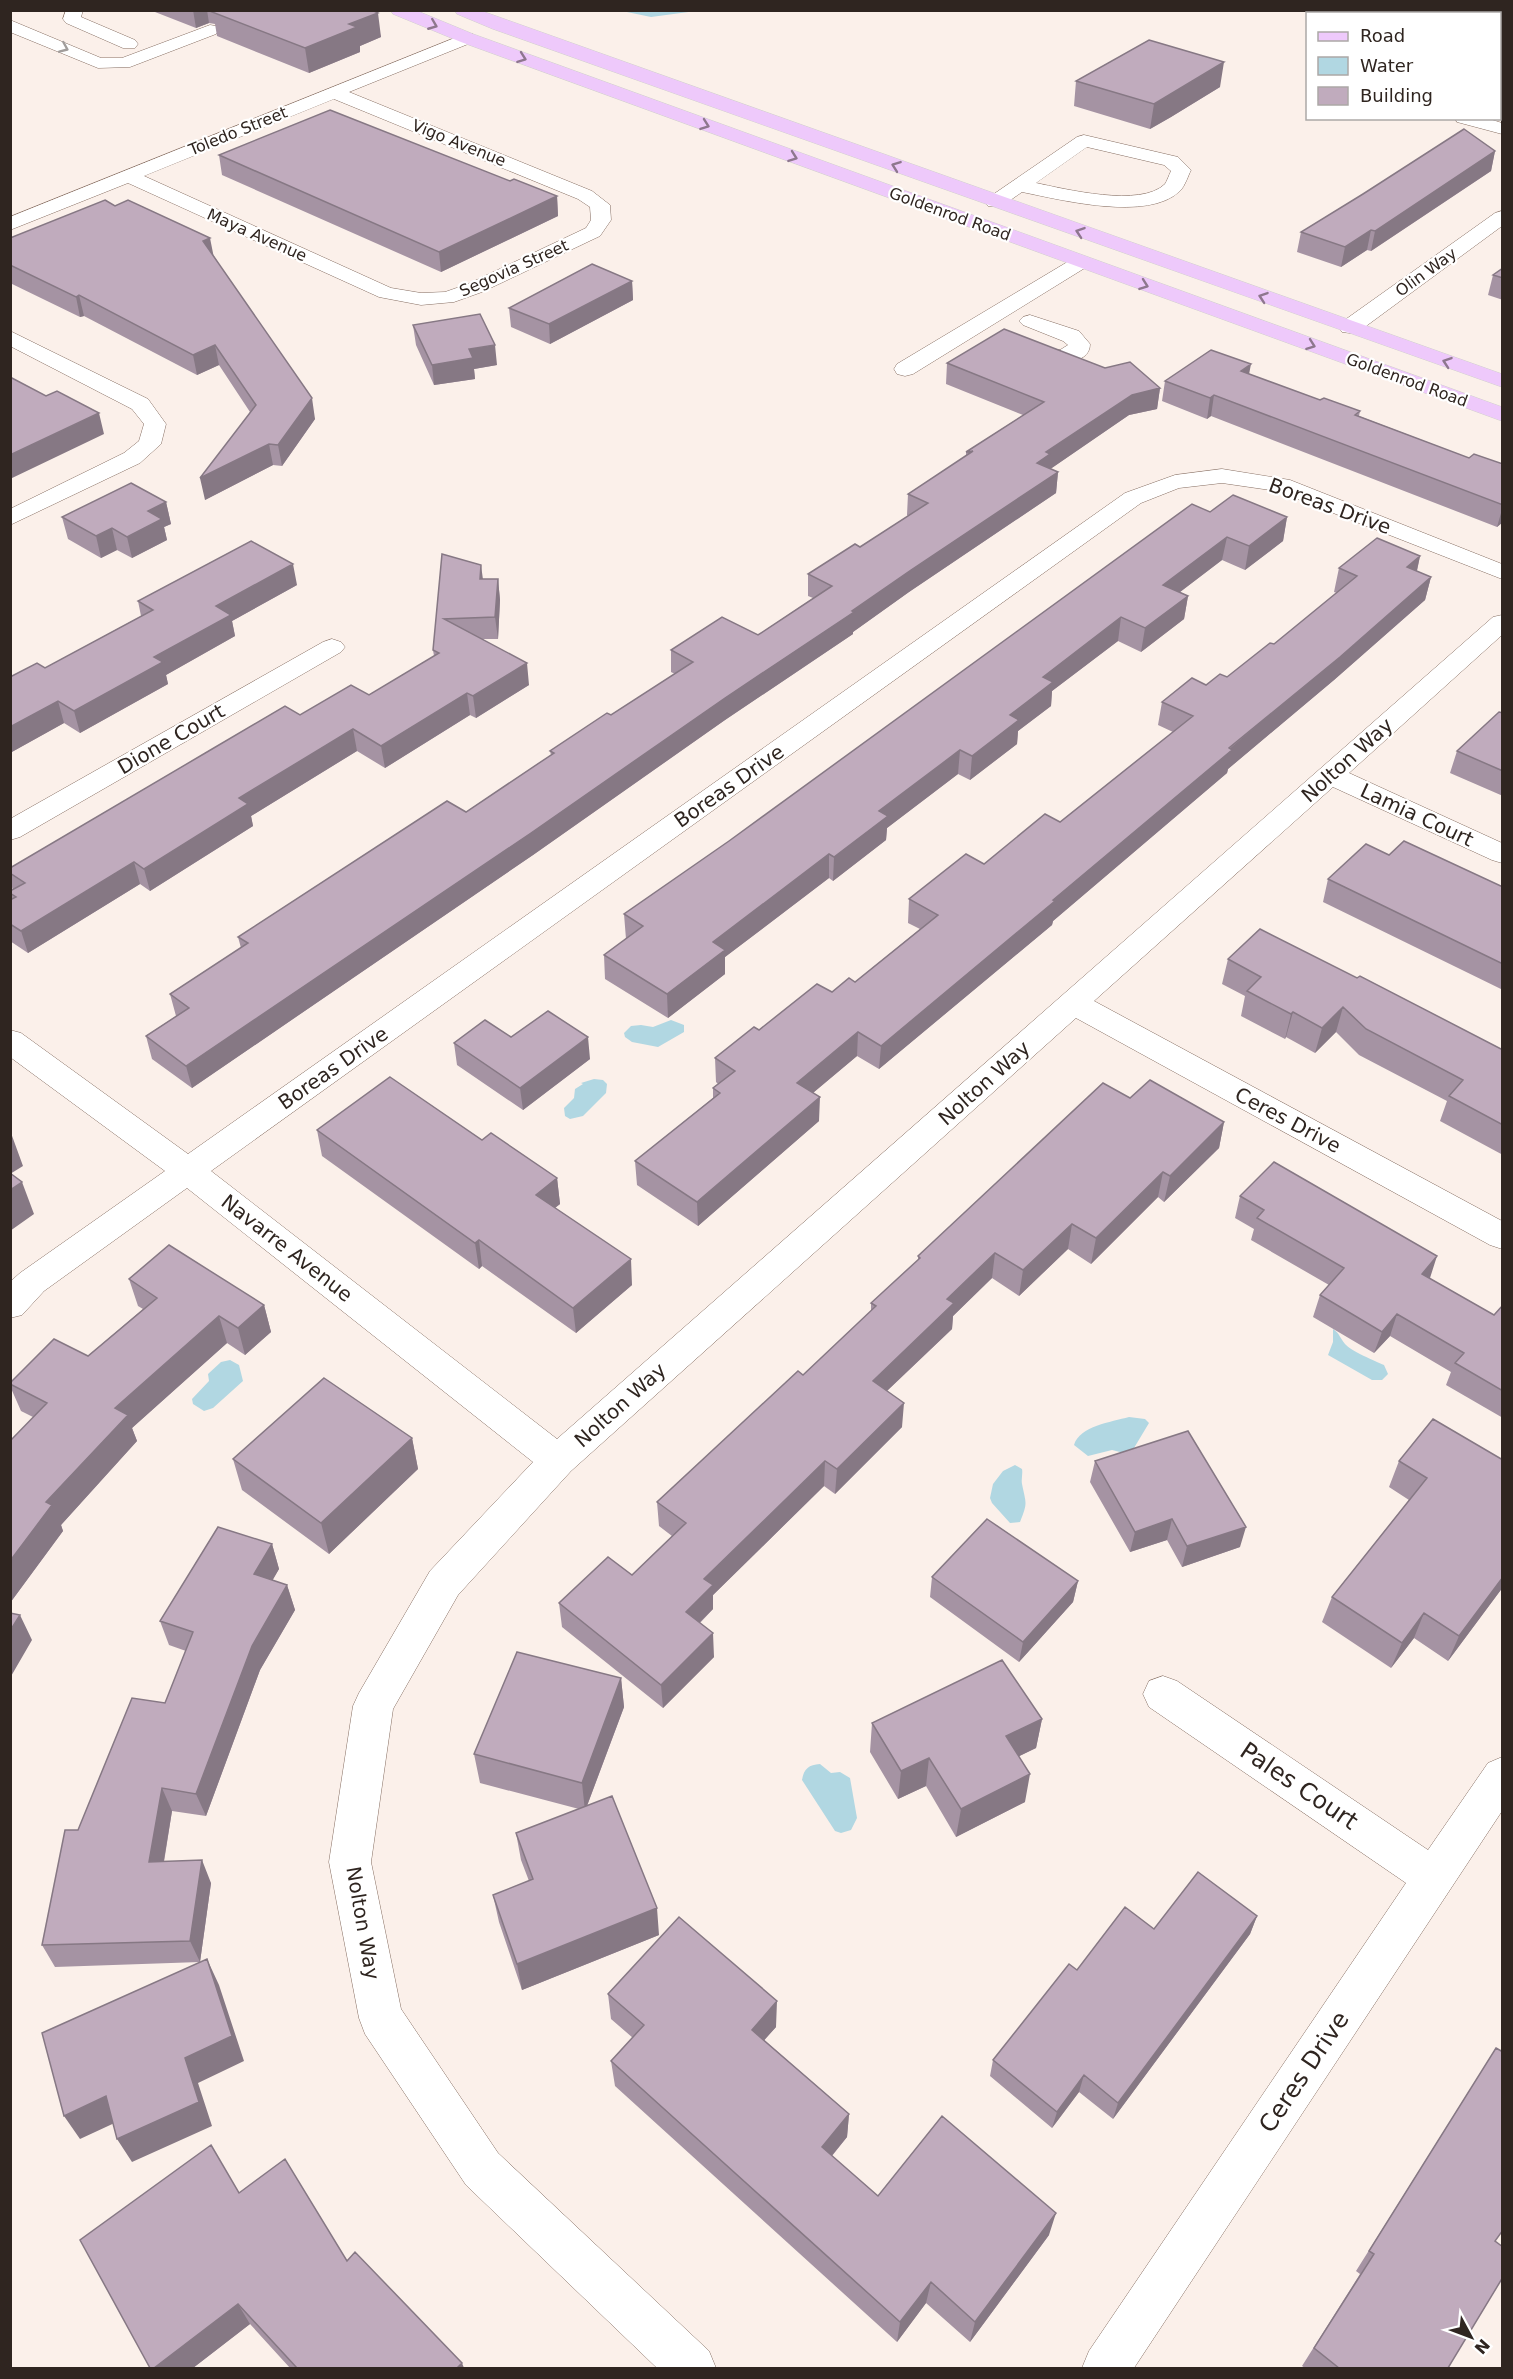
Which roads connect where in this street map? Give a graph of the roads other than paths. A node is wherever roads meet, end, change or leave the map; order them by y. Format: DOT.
graph roads {
  1 [pos="75,10"];
  2 [pos="399,10"];
  3 [pos="463,10"];
  4 [pos="10,26"];
  5 [pos="210,30"];
  6 [pos="467,38"];
  7 [pos="129,44"];
  8 [pos="333,92"];
  9 [pos="1471,120"];
  10 [pos="1503,129"];
  11 [pos="833,172"];
  12 [pos="128,176"];
  13 [pos="1018,186"];
  14 [pos="585,195"];
  15 [pos="995,202"];
  16 [pos="1503,217"];
  17 [pos="10,224"];
  18 [pos="1081,262"];
  19 [pos="387,293"];
  20 [pos="1002,310"];
  21 [pos="1350,327"];
  22 [pos="10,337"];
  23 [pos="1047,354"];
  24 [pos="905,369"];
  25 [pos="1503,381"];
  26 [pos="1503,414"];
  27 [pos="10,518"];
  28 [pos="1503,572"];
  29 [pos="1503,622"];
  30 [pos="332,646"];
  31 [pos="1331,775"];
  32 [pos="10,831"];
  33 [pos="1503,854"];
  34 [pos="1073,1003"];
  35 [pos="10,1041"];
  36 [pos="188,1171"];
  37 [pos="1503,1236"];
  38 [pos="10,1305"];
  39 [pos="558,1460"];
  40 [pos="1163,1694"];
  41 [pos="1503,1776"];
  42 [pos="1434,1878"];
  43 [pos="692,2368"];
  44 [pos="1106,2368"];
  1 -- 7 [label="street"];
  2 -- 6 [label="main road, Goldenrod Road, one-way"];
  15 -- 3 [label="main road, Goldenrod Road, one-way"];
  4 -- 5 [label="street, one-way"];
  6 -- 8 [label="street, Toledo Street"];
  6 -- 11 [label="main road, Goldenrod Road, one-way"];
  8 -- 12 [label="street, Toledo Street"];
  8 -- 14 [label="street, Vigo Avenue"];
  9 -- 10 [label="street"];
  11 -- 15 [label="main road"];
  11 -- 18 [label="main road, Goldenrod Road"];
  12 -- 17 [label="street, Toledo Street"];
  12 -- 19 [label="street, Maya Avenue"];
  13 -- 13 [label="street"];
  13 -- 15 [label="street"];
  14 -- 19 [label="street, Segovia Street"];
  21 -- 15 [label="main road, Goldenrod Road, one-way"];
  16 -- 21 [label="street, Olin Way"];
  18 -- 20 [label="street"];
  18 -- 26 [label="main road, Goldenrod Road, one-way"];
  20 -- 23 [label="street"];
  20 -- 24 [label="street"];
  25 -- 21 [label="main road, Goldenrod Road, one-way"];
  22 -- 27 [label="street"];
  28 -- 36 [label="street, Boreas Drive"];
  29 -- 31 [label="street, Nolton Way"];
  30 -- 32 [label="street, Dione Court"];
  31 -- 33 [label="street, Lamia Court"];
  31 -- 34 [label="street, Nolton Way"];
  34 -- 37 [label="street, Ceres Drive"];
  34 -- 39 [label="street, Nolton Way"];
  35 -- 36 [label="street, Navarre Avenue"];
  36 -- 38 [label="street, Boreas Drive"];
  36 -- 39 [label="street, Navarre Avenue"];
  39 -- 43 [label="street, Nolton Way"];
  40 -- 42 [label="street, Pales Court"];
  41 -- 42 [label="street, Ceres Drive"];
  42 -- 44 [label="street, Ceres Drive"];
}
